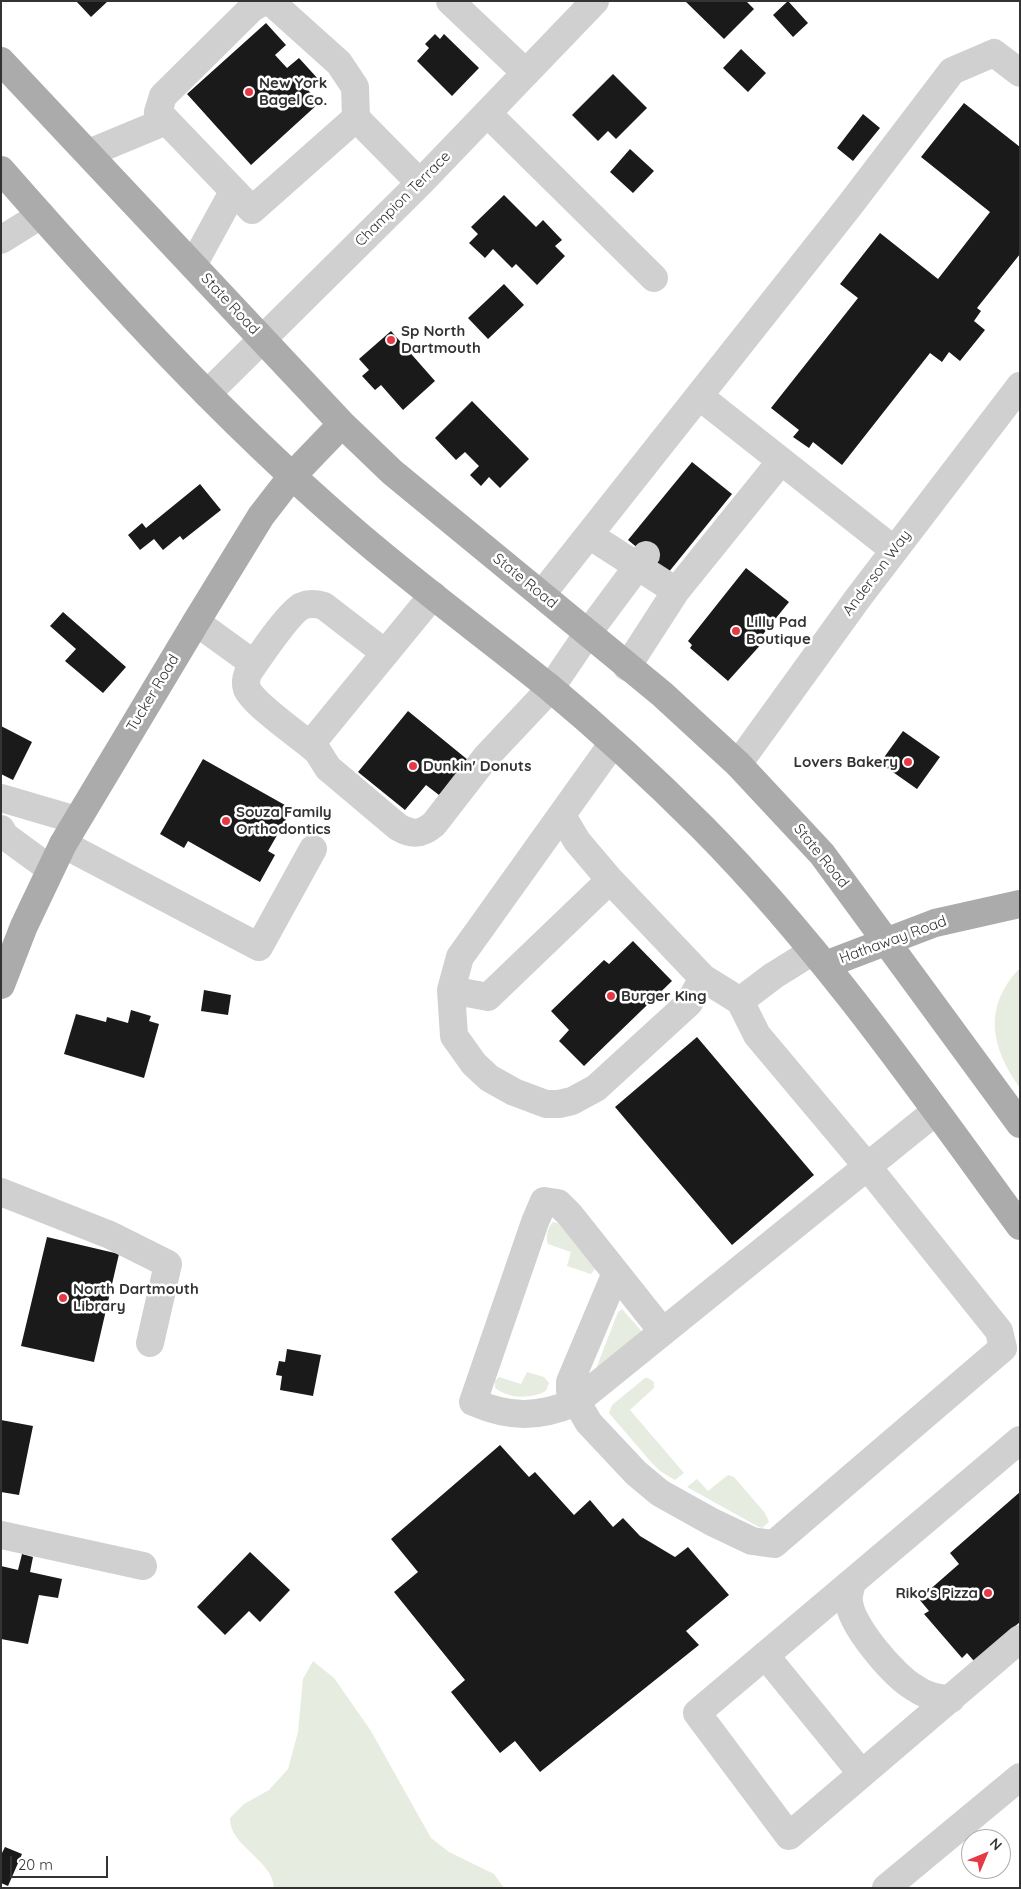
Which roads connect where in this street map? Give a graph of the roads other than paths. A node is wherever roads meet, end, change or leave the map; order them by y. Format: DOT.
graph roads {
  1 [pos="265,1"];
  2 [pos="270,1"];
  3 [pos="450,1"];
  4 [pos="595,1"];
  5 [pos="1,61"];
  6 [pos="1020,72"];
  7 [pos="526,73"];
  8 [pos="487,113"];
  9 [pos="162,117"];
  10 [pos="356,118"];
  11 [pos="89,154"];
  12 [pos="1,170"];
  13 [pos="420,183"];
  14 [pos="233,192"];
  15 [pos="41,215"];
  16 [pos="1,240"];
  17 [pos="193,265"];
  18 [pos="654,278"];
  19 [pos="263,340"];
  20 [pos="1020,386"];
  21 [pos="207,394"];
  22 [pos="698,396"];
  23 [pos="342,424"];
  24 [pos="781,461"];
  25 [pos="292,476"];
  26 [pos="588,535"];
  27 [pos="894,550"];
  28 [pos="642,560"];
  29 [pos="676,591"];
  30 [pos="542,594"];
  31 [pos="433,595"];
  32 [pos="196,622"];
  33 [pos="588,633"];
  34 [pos="385,653"];
  35 [pos="254,664"];
  36 [pos="627,667"];
  37 [pos="550,689"];
  38 [pos="612,743"];
  39 [pos="310,745"];
  40 [pos="738,764"];
  41 [pos="1,798"];
  42 [pos="562,816"];
  43 [pos="76,820"];
  44 [pos="1,829"];
  45 [pos="63,844"];
  46 [pos="313,849"];
  47 [pos="50,869"];
  48 [pos="610,880"];
  49 [pos="1020,904"];
  50 [pos="886,940"];
  51 [pos="819,958"];
  52 [pos="704,978"];
  53 [pos="1,985"];
  54 [pos="452,996"];
  55 [pos="740,1001"];
  56 [pos="936,1112"];
  57 [pos="1020,1124"];
  58 [pos="867,1166"];
  59 [pos="1,1192"];
  60 [pos="1020,1226"];
  61 [pos="616,1273"];
  62 [pos="663,1332"];
  63 [pos="150,1343"];
  64 [pos="576,1402"];
  65 [pos="1020,1440"];
  66 [pos="1,1535"];
  67 [pos="143,1566"];
  68 [pos="852,1582"];
  69 [pos="1020,1639"];
  70 [pos="765,1655"];
  71 [pos="951,1699"];
  72 [pos="862,1774"];
  73 [pos="1020,1777"];
  74 [pos="886,1888"];
  1 -- 9 [label="street"];
  2 -- 10 [label="street"];
  3 -- 7 [label="street"];
  4 -- 7 [label="street, Champion Terrace"];
  5 -- 11 [label="main road, State Road"];
  6 -- 22 [label="street"];
  7 -- 8 [label="street, Champion Terrace"];
  8 -- 13 [label="street, Champion Terrace"];
  8 -- 18 [label="street"];
  9 -- 11 [label="street"];
  9 -- 14 [label="street"];
  10 -- 13 [label="street"];
  10 -- 14 [label="street"];
  11 -- 17 [label="main road, State Road"];
  12 -- 15 [label="main road"];
  13 -- 19 [label="street, Champion Terrace"];
  14 -- 17 [label="street"];
  15 -- 16 [label="street"];
  15 -- 21 [label="main road"];
  17 -- 19 [label="main road, State Road"];
  19 -- 21 [label="street, Champion Terrace"];
  19 -- 23 [label="main road, State Road"];
  20 -- 27 [label="street, Anderson Way"];
  21 -- 25 [label="main road"];
  22 -- 24 [label="street"];
  22 -- 26 [label="street"];
  23 -- 25 [label="main road, Tucker Road"];
  23 -- 30 [label="main road, State Road"];
  24 -- 27 [label="street"];
  24 -- 29 [label="street"];
  25 -- 31 [label="main road"];
  25 -- 32 [label="main road, Tucker Road"];
  26 -- 28 [label="street"];
  26 -- 30 [label="street"];
  27 -- 40 [label="street, Anderson Way"];
  28 -- 29 [label="street"];
  28 -- 33 [label="street"];
  29 -- 36 [label="street"];
  30 -- 33 [label="main road, State Road"];
  31 -- 34 [label="street"];
  31 -- 37 [label="main road"];
  32 -- 35 [label="street"];
  32 -- 43 [label="main road, Tucker Road"];
  33 -- 36 [label="main road, State Road"];
  33 -- 37 [label="street"];
  34 -- 35 [label="street"];
  34 -- 39 [label="street"];
  35 -- 39 [label="street"];
  36 -- 40 [label="main road, State Road"];
  37 -- 38 [label="main road"];
  37 -- 39 [label="street"];
  38 -- 42 [label="street"];
  38 -- 51 [label="main road"];
  40 -- 50 [label="main road, State Road"];
  41 -- 43 [label="street"];
  42 -- 48 [label="street"];
  42 -- 54 [label="street"];
  43 -- 45 [label="main road, Tucker Road"];
  44 -- 47 [label="street"];
  45 -- 46 [label="street"];
  45 -- 47 [label="main road, Tucker Road"];
  47 -- 53 [label="main road, Tucker Road"];
  48 -- 52 [label="street"];
  48 -- 54 [label="street"];
  49 -- 50 [label="main road, Hathaway Road"];
  50 -- 51 [label="main road, Hathaway Road"];
  50 -- 57 [label="main road, State Road"];
  51 -- 55 [label="street"];
  51 -- 56 [label="main road"];
  52 -- 54 [label="street"];
  52 -- 55 [label="street"];
  55 -- 58 [label="street"];
  56 -- 58 [label="street"];
  56 -- 60 [label="main road"];
  58 -- 62 [label="street"];
  58 -- 64 [label="street"];
  59 -- 63 [label="street"];
  61 -- 62 [label="street"];
  61 -- 64 [label="street"];
  61 -- 64 [label="street"];
  62 -- 64 [label="street"];
  65 -- 68 [label="street"];
  66 -- 67 [label="street"];
  68 -- 70 [label="street"];
  68 -- 71 [label="street"];
  69 -- 71 [label="street"];
  70 -- 72 [label="street"];
  70 -- 72 [label="street"];
  71 -- 72 [label="street"];
  73 -- 74 [label="street"];
}
